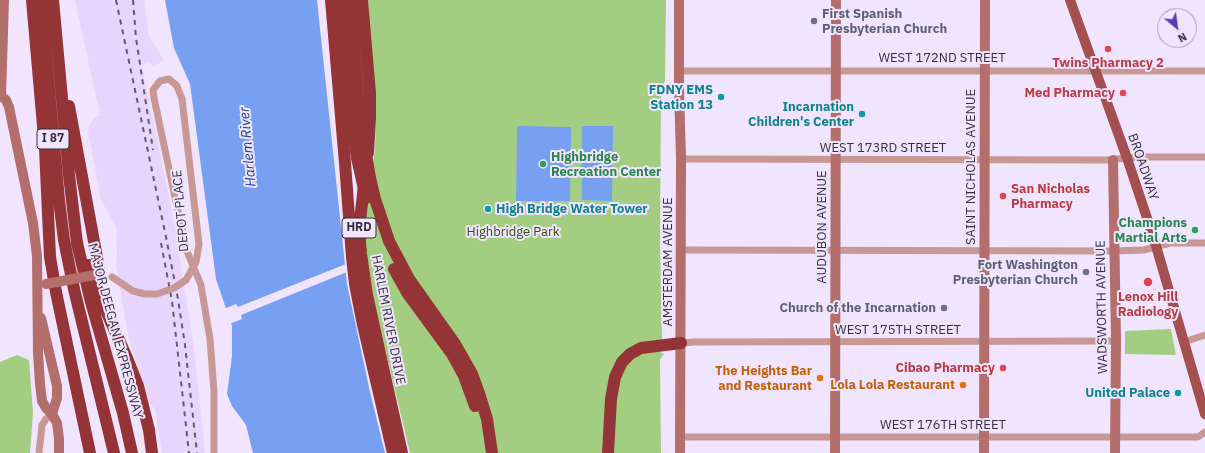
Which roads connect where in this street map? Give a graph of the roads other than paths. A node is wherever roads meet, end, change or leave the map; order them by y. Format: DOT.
graph roads {
  1 [pos="4,0"];
  2 [pos="32,0"];
  3 [pos="41,0"];
  4 [pos="53,0"];
  5 [pos="330,0"];
  6 [pos="341,0"];
  7 [pos="350,0"];
  8 [pos="362,0"];
  9 [pos="679,0"];
  10 [pos="836,0"];
  11 [pos="985,0"];
  12 [pos="1070,0"];
  13 [pos="58,54"];
  14 [pos="984,70"];
  15 [pos="1096,70"];
  16 [pos="679,71"];
  17 [pos="836,71"];
  18 [pos="1205,71"];
  19 [pos="1,95"];
  20 [pos="356,118"];
  21 [pos="1205,157"];
  22 [pos="1127,158"];
  23 [pos="681,159"];
  24 [pos="835,160"];
  25 [pos="984,160"];
  26 [pos="1113,160"];
  27 [pos="72,202"];
  28 [pos="1205,243"];
  29 [pos="1156,246"];
  30 [pos="681,250"];
  31 [pos="835,251"];
  32 [pos="984,251"];
  33 [pos="1114,251"];
  34 [pos="100,274"];
  35 [pos="42,284"];
  36 [pos="38,303"];
  37 [pos="1205,335"];
  38 [pos="1116,341"];
  39 [pos="835,342"];
  40 [pos="984,342"];
  41 [pos="1184,342"];
  42 [pos="681,343"];
  43 [pos="52,414"];
  44 [pos="1205,414"];
  45 [pos="1205,432"];
  46 [pos="1116,436"];
  47 [pos="680,437"];
  48 [pos="835,437"];
  49 [pos="984,437"];
  50 [pos="39,453"];
  51 [pos="59,453"];
  52 [pos="90,453"];
  53 [pos="114,453"];
  54 [pos="132,453"];
  55 [pos="152,453"];
  56 [pos="214,453"];
  57 [pos="393,453"];
  58 [pos="402,453"];
  59 [pos="484,453"];
  60 [pos="492,453"];
  61 [pos="608,453"];
  62 [pos="680,453"];
  63 [pos="835,453"];
  64 [pos="984,453"];
  65 [pos="1115,453"];
  1 -- 19 [label="main road"];
  2 -- 52 [label="highway"];
  3 -- 53 [label="highway, MAJOR DEEGAN EXPRESSWAY / I 87"];
  4 -- 13 [label="highway, MAJOR DEEGAN EXPRESSWAY / I 87"];
  5 -- 57 [label="highway, HARLEM RIVER DRIVE / HRD"];
  6 -- 20 [label="highway"];
  7 -- 20 [label="highway"];
  8 -- 58 [label="highway, HARLEM RIVER DRIVE / HRD"];
  9 -- 16 [label="main road, AMSTERDAM AVENUE"];
  10 -- 17 [label="main road, AUDUBON AVENUE"];
  11 -- 14 [label="main road, SAINT NICHOLAS AVENUE"];
  12 -- 15 [label="main road, BROADWAY"];
  13 -- 27 [label="highway, MAJOR DEEGAN EXPRESSWAY / I 87"];
  13 -- 34 [label="highway"];
  14 -- 15 [label="street, WEST 172ND STREET"];
  14 -- 17 [label="street, WEST 172ND STREET"];
  14 -- 25 [label="main road, SAINT NICHOLAS AVENUE"];
  15 -- 18 [label="street, WEST 172ND STREET"];
  15 -- 22 [label="main road, BROADWAY"];
  16 -- 17 [label="street, WEST 172ND STREET"];
  16 -- 23 [label="main road, AMSTERDAM AVENUE"];
  17 -- 24 [label="main road, AUDUBON AVENUE"];
  19 -- 35 [label="main road"];
  20 -- 59 [label="highway, bridge"];
  20 -- 60 [label="highway, bridge"];
  21 -- 22 [label="street, WEST 173RD STREET"];
  22 -- 26 [label="street, WEST 173RD STREET"];
  22 -- 29 [label="main road, BROADWAY"];
  23 -- 24 [label="street, WEST 173RD STREET"];
  23 -- 30 [label="main road, AMSTERDAM AVENUE"];
  24 -- 25 [label="street, WEST 173RD STREET"];
  24 -- 31 [label="main road, AUDUBON AVENUE"];
  25 -- 26 [label="street, WEST 173RD STREET"];
  25 -- 32 [label="main road, SAINT NICHOLAS AVENUE"];
  26 -- 33 [label="main road, WADSWORTH AVENUE"];
  27 -- 54 [label="highway, MAJOR DEEGAN EXPRESSWAY / I 87"];
  27 -- 55 [label="highway"];
  28 -- 29 [label="street"];
  29 -- 33 [label="street"];
  29 -- 41 [label="main road, BROADWAY"];
  30 -- 31 [label="street"];
  30 -- 42 [label="main road, AMSTERDAM AVENUE"];
  31 -- 32 [label="street"];
  31 -- 39 [label="main road, AUDUBON AVENUE"];
  32 -- 33 [label="street"];
  32 -- 40 [label="main road, SAINT NICHOLAS AVENUE"];
  33 -- 38 [label="main road, WADSWORTH AVENUE"];
  34 -- 35 [label="main road, bridge"];
  34 -- 56 [label="street, DEPOT PLACE, bridge"];
  35 -- 36 [label="main road"];
  36 -- 43 [label="main road"];
  36 -- 43 [label="main road"];
  37 -- 41 [label="street"];
  38 -- 40 [label="street, WEST 175TH STREET"];
  38 -- 46 [label="main road, WADSWORTH AVENUE"];
  39 -- 40 [label="street, WEST 175TH STREET"];
  39 -- 42 [label="street, WEST 175TH STREET"];
  39 -- 48 [label="main road, AUDUBON AVENUE"];
  40 -- 49 [label="main road, SAINT NICHOLAS AVENUE"];
  41 -- 44 [label="main road, BROADWAY"];
  42 -- 47 [label="main road, AMSTERDAM AVENUE"];
  42 -- 61 [label="highway"];
  43 -- 50 [label="street"];
  43 -- 51 [label="main road"];
  45 -- 46 [label="street, WEST 176TH STREET"];
  46 -- 49 [label="street, WEST 176TH STREET"];
  46 -- 65 [label="main road, WADSWORTH AVENUE"];
  47 -- 48 [label="street, WEST 176TH STREET"];
  47 -- 62 [label="main road, AMSTERDAM AVENUE"];
  48 -- 49 [label="street, WEST 176TH STREET"];
  48 -- 63 [label="main road, AUDUBON AVENUE"];
  49 -- 64 [label="main road, SAINT NICHOLAS AVENUE"];
}
